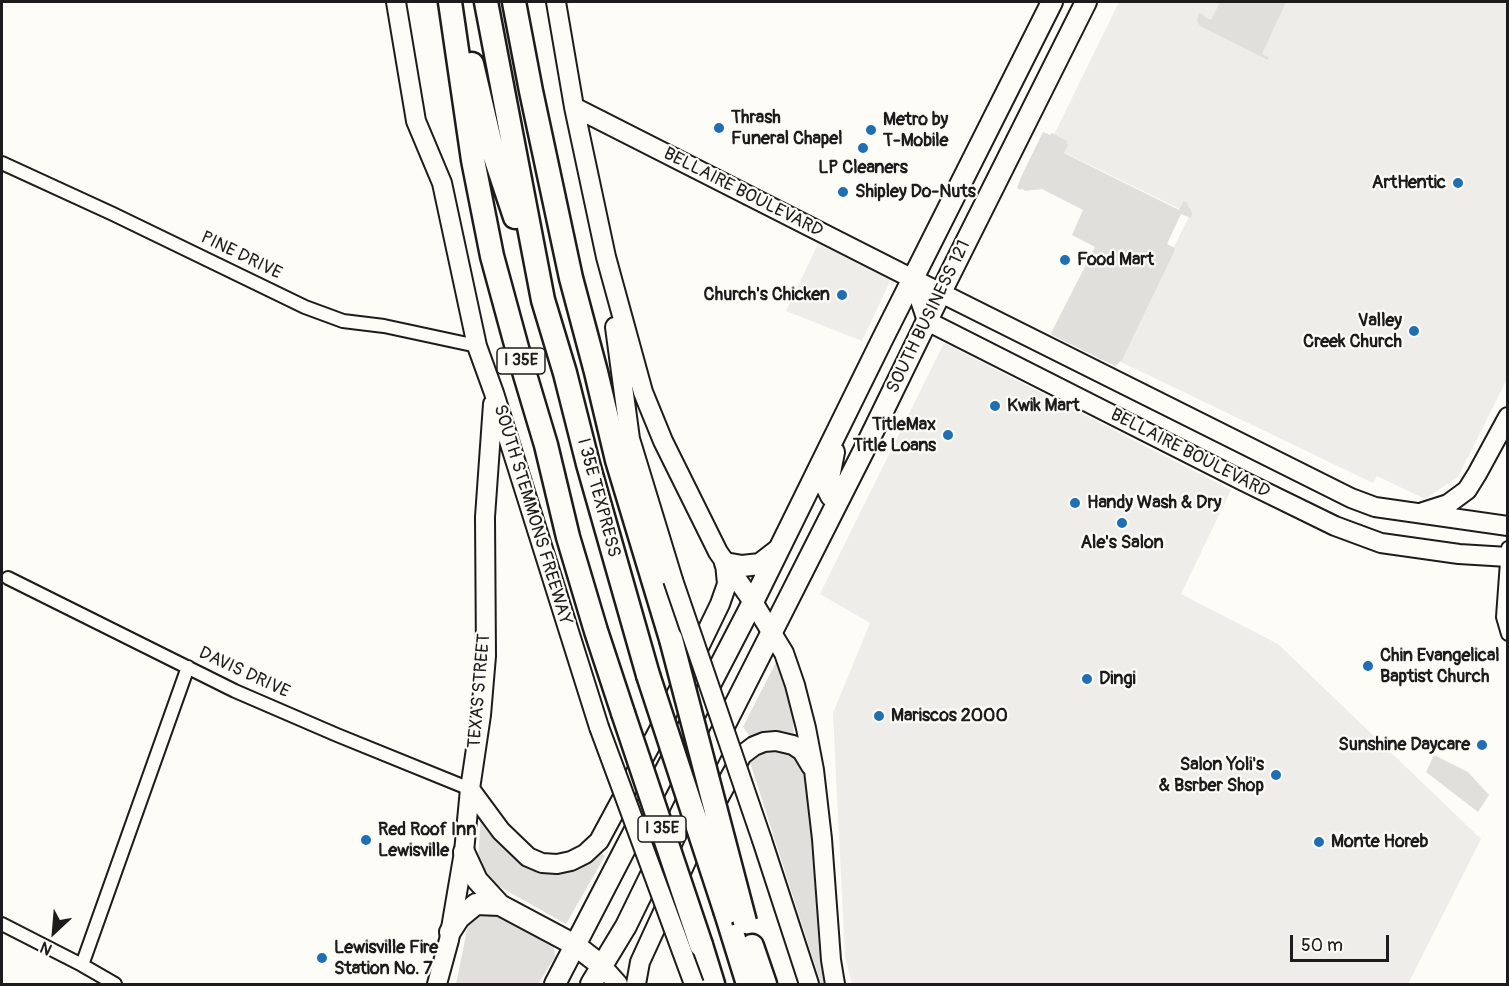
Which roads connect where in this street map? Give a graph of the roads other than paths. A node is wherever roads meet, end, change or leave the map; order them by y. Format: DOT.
graph roads {
  1 [pos="450,2"];
  2 [pos="458,2"];
  3 [pos="486,2"];
  4 [pos="514,2"];
  5 [pos="556,2"];
  6 [pos="1052,2"];
  7 [pos="1086,2"];
  8 [pos="395,3"];
  9 [pos="574,107"];
  10 [pos="2,162"];
  11 [pos="606,257"];
  12 [pos="913,279"];
  13 [pos="940,292"];
  14 [pos="543,300"];
  15 [pos="927,321"];
  16 [pos="477,346"];
  17 [pos="494,393"];
  18 [pos="1508,417"];
  19 [pos="838,429"];
  20 [pos="1259,452"];
  21 [pos="1243,481"];
  22 [pos="838,500"];
  23 [pos="1417,514"];
  24 [pos="1508,526"];
  25 [pos="1508,548"];
  26 [pos="778,550"];
  27 [pos="1507,557"];
  28 [pos="725,563"];
  29 [pos="8,578"];
  30 [pos="753,602"];
  31 [pos="772,633"];
  32 [pos="1508,634"];
  33 [pos="188,667"];
  34 [pos="814,770"];
  35 [pos="470,789"];
  36 [pos="464,852"];
  37 [pos="500,905"];
  38 [pos="735,917"];
  39 [pos="2,924"];
  40 [pos="450,932"];
  41 [pos="575,945"];
  42 [pos="82,965"];
  43 [pos="602,966"];
  44 [pos="115,984"];
  45 [pos="437,984"];
  46 [pos="555,984"];
  47 [pos="591,984"];
  48 [pos="618,984"];
  49 [pos="636,984"];
  50 [pos="694,984"];
  51 [pos="713,984"];
  52 [pos="748,984"];
  53 [pos="765,984"];
  54 [pos="809,984"];
  55 [pos="835,984"];
  1 -- 51 [label="highway, SOUTH STEMMONS FREEWAY / I 35E, bridge"];
  2 -- 14 [label="highway"];
  3 -- 14 [label="highway, I 35E TEXPRESS"];
  4 -- 38 [label="highway, bridge"];
  5 -- 9 [label="main road"];
  6 -- 12 [label="main road, SOUTH BUSINESS 121"];
  7 -- 13 [label="main road, SOUTH BUSINESS 121"];
  8 -- 16 [label="main road, SOUTH STEMMONS FREEWAY"];
  9 -- 11 [label="main road"];
  9 -- 12 [label="main road, BELLAIRE BOULEVARD"];
  10 -- 16 [label="street, PINE DRIVE"];
  11 -- 28 [label="main road"];
  11 -- 54 [label="main road, bridge"];
  12 -- 13 [label="main road, BELLAIRE BOULEVARD"];
  12 -- 15 [label="main road"];
  12 -- 19 [label="main road, SOUTH BUSINESS 121"];
  13 -- 15 [label="main road, SOUTH BUSINESS 121"];
  13 -- 20 [label="main road, BELLAIRE BOULEVARD"];
  14 -- 38 [label="highway, I 35E TEXPRESS, bridge"];
  15 -- 21 [label="main road, BELLAIRE BOULEVARD"];
  15 -- 22 [label="main road, SOUTH BUSINESS 121"];
  16 -- 17 [label="main road, SOUTH STEMMONS FREEWAY"];
  17 -- 35 [label="main road, TEXAS STREET"];
  17 -- 50 [label="main road, SOUTH STEMMONS FREEWAY, bridge"];
  18 -- 23 [label="main road"];
  19 -- 22 [label="main road"];
  19 -- 26 [label="main road, SOUTH BUSINESS 121"];
  20 -- 21 [label="main road"];
  20 -- 23 [label="main road, BELLAIRE BOULEVARD"];
  21 -- 27 [label="main road, BELLAIRE BOULEVARD"];
  22 -- 31 [label="main road, SOUTH BUSINESS 121"];
  23 -- 24 [label="main road, BELLAIRE BOULEVARD"];
  25 -- 27 [label="street"];
  26 -- 28 [label="main road"];
  26 -- 30 [label="main road, SOUTH BUSINESS 121"];
  27 -- 32 [label="street"];
  28 -- 30 [label="main road"];
  28 -- 35 [label="main road"];
  29 -- 33 [label="street, DAVIS DRIVE"];
  30 -- 31 [label="main road"];
  30 -- 41 [label="main road, SOUTH BUSINESS 121"];
  31 -- 34 [label="main road"];
  31 -- 43 [label="main road, SOUTH BUSINESS 121"];
  33 -- 35 [label="street, DAVIS DRIVE"];
  33 -- 42 [label="street"];
  34 -- 49 [label="main road"];
  34 -- 55 [label="main road"];
  35 -- 36 [label="main road, TEXAS STREET"];
  36 -- 37 [label="main road"];
  36 -- 40 [label="main road, TEXAS STREET"];
  37 -- 40 [label="main road"];
  37 -- 41 [label="main road"];
  38 -- 52 [label="highway, I 35E TEXPRESS"];
  38 -- 53 [label="highway"];
  39 -- 42 [label="street"];
  40 -- 45 [label="main road, TEXAS STREET"];
  41 -- 43 [label="main road"];
  41 -- 46 [label="main road, SOUTH BUSINESS 121"];
  42 -- 44 [label="street"];
  43 -- 47 [label="main road, SOUTH BUSINESS 121"];
  43 -- 48 [label="main road"];
}
